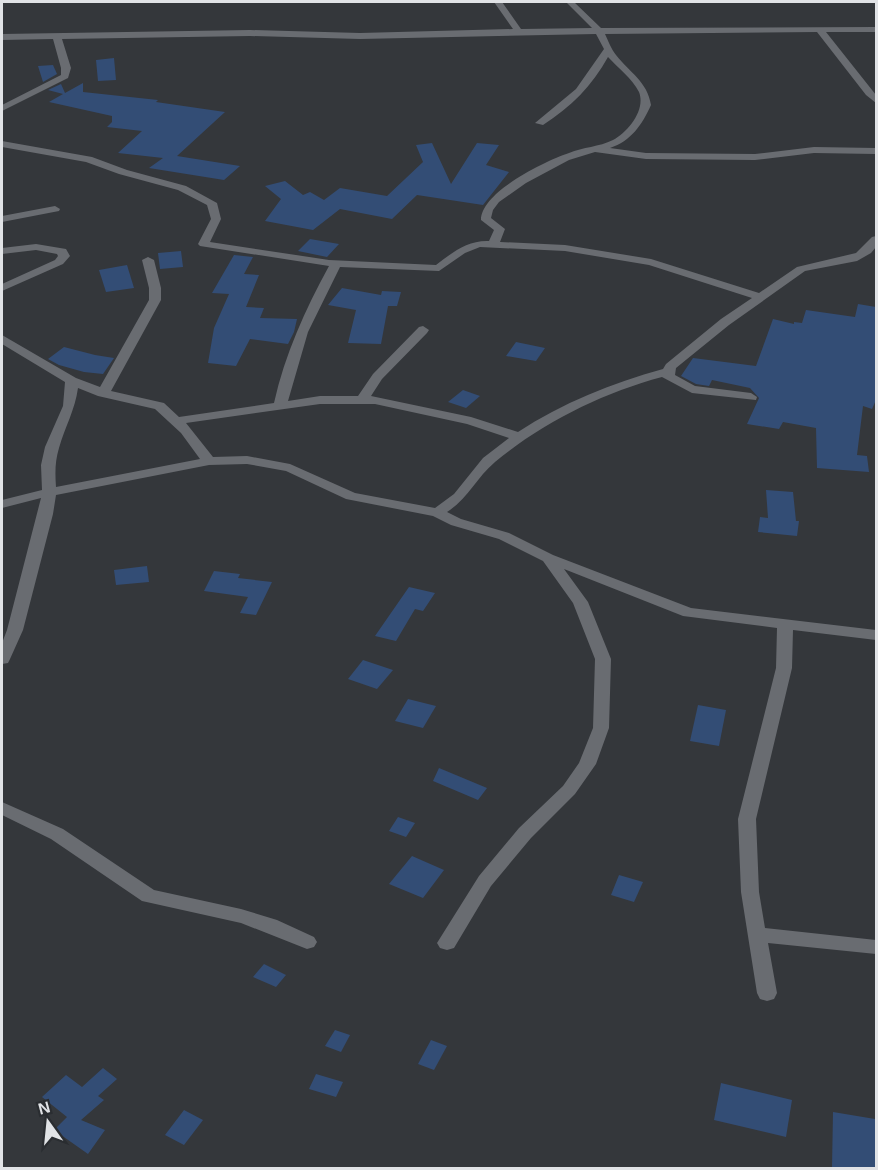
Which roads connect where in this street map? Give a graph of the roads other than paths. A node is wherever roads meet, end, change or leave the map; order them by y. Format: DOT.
graph roads {
  1 [pos="498,2"];
  2 [pos="570,2"];
  3 [pos="819,29"];
  4 [pos="876,29"];
  5 [pos="599,31"];
  6 [pos="519,32"];
  7 [pos="57,36"];
  8 [pos="2,37"];
  9 [pos="608,50"];
  10 [pos="876,100"];
  11 [pos="2,108"];
  12 [pos="540,123"];
  13 [pos="2,144"];
  14 [pos="596,150"];
  15 [pos="876,152"];
  16 [pos="55,209"];
  17 [pos="2,219"];
  18 [pos="876,239"];
  19 [pos="494,243"];
  20 [pos="2,251"];
  21 [pos="148,260"];
  22 [pos="336,264"];
  23 [pos="2,288"];
  24 [pos="760,297"];
  25 [pos="423,330"];
  26 [pos="2,339"];
  27 [pos="668,372"];
  28 [pos="72,381"];
  29 [pos="103,393"];
  30 [pos="752,397"];
  31 [pos="362,400"];
  32 [pos="280,406"];
  33 [pos="175,421"];
  34 [pos="521,438"];
  35 [pos="209,461"];
  36 [pos="49,492"];
  37 [pos="2,504"];
  38 [pos="437,513"];
  39 [pos="548,558"];
  40 [pos="785,624"];
  41 [pos="876,635"];
  42 [pos="2,659"];
  43 [pos="2,808"];
  44 [pos="757,934"];
  45 [pos="306,942"];
  46 [pos="447,943"];
  47 [pos="876,947"];
  48 [pos="767,993"];
  1 -- 6 [label="street"];
  2 -- 5 [label="street"];
  3 -- 4 [label="street"];
  3 -- 5 [label="street"];
  3 -- 10 [label="street"];
  5 -- 6 [label="street"];
  5 -- 9 [label="street"];
  6 -- 7 [label="street"];
  7 -- 8 [label="street"];
  7 -- 11 [label="street"];
  9 -- 12 [label="street"];
  9 -- 14 [label="street"];
  13 -- 22 [label="street"];
  14 -- 15 [label="street"];
  14 -- 19 [label="street"];
  16 -- 17 [label="street"];
  18 -- 24 [label="street"];
  19 -- 22 [label="street"];
  19 -- 24 [label="street"];
  20 -- 23 [label="street"];
  21 -- 29 [label="street"];
  22 -- 32 [label="street"];
  24 -- 27 [label="street"];
  25 -- 31 [label="street"];
  26 -- 28 [label="street"];
  27 -- 30 [label="street"];
  27 -- 34 [label="street"];
  28 -- 29 [label="street"];
  28 -- 36 [label="street"];
  29 -- 33 [label="street"];
  31 -- 32 [label="street"];
  31 -- 34 [label="street"];
  32 -- 33 [label="street"];
  33 -- 35 [label="street"];
  34 -- 38 [label="street"];
  35 -- 36 [label="street"];
  35 -- 38 [label="street"];
  36 -- 37 [label="street"];
  36 -- 42 [label="street"];
  38 -- 39 [label="street"];
  39 -- 40 [label="street"];
  39 -- 46 [label="street"];
  40 -- 41 [label="street"];
  40 -- 44 [label="street"];
  43 -- 45 [label="street"];
  44 -- 47 [label="street"];
  44 -- 48 [label="street"];
}
